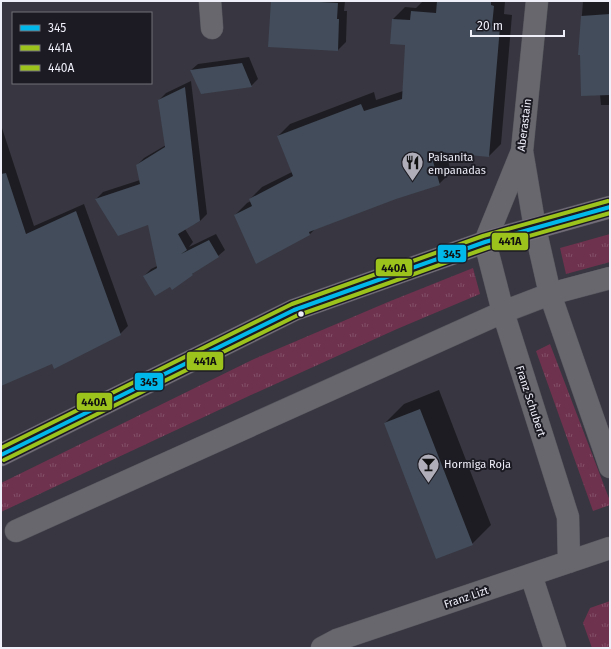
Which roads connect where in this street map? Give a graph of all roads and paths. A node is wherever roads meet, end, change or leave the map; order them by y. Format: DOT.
graph roads {
  1 [pos="210,1"];
  2 [pos="537,1"];
  3 [pos="212,28"];
  4 [pos="522,151"];
  5 [pos="610,207"];
  6 [pos="535,228"];
  7 [pos="485,242"];
  8 [pos="610,278"];
  9 [pos="550,294"];
  10 [pos="503,312"];
  11 [pos="1,455"];
  12 [pos="610,467"];
  13 [pos="16,531"];
  14 [pos="610,548"];
  15 [pos="569,562"];
  16 [pos="531,575"];
  17 [pos="322,648"];
  18 [pos="555,648"];
  1 -- 3 [label="street"];
  2 -- 4 [label="street, Aberastain"];
  4 -- 6 [label="street"];
  4 -- 7 [label="street, Aberastain"];
  5 -- 6 [label="main road"];
  6 -- 7 [label="main road"];
  6 -- 9 [label="street"];
  7 -- 10 [label="street, Franz Schubert"];
  7 -- 11 [label="main road"];
  8 -- 9 [label="street"];
  9 -- 10 [label="street"];
  9 -- 12 [label="street"];
  10 -- 13 [label="street"];
  10 -- 15 [label="street, Franz Schubert"];
  14 -- 15 [label="street, Franz Lizt"];
  15 -- 16 [label="street, Franz Lizt"];
  16 -- 17 [label="street, Franz Lizt"];
  16 -- 18 [label="street"];
}
